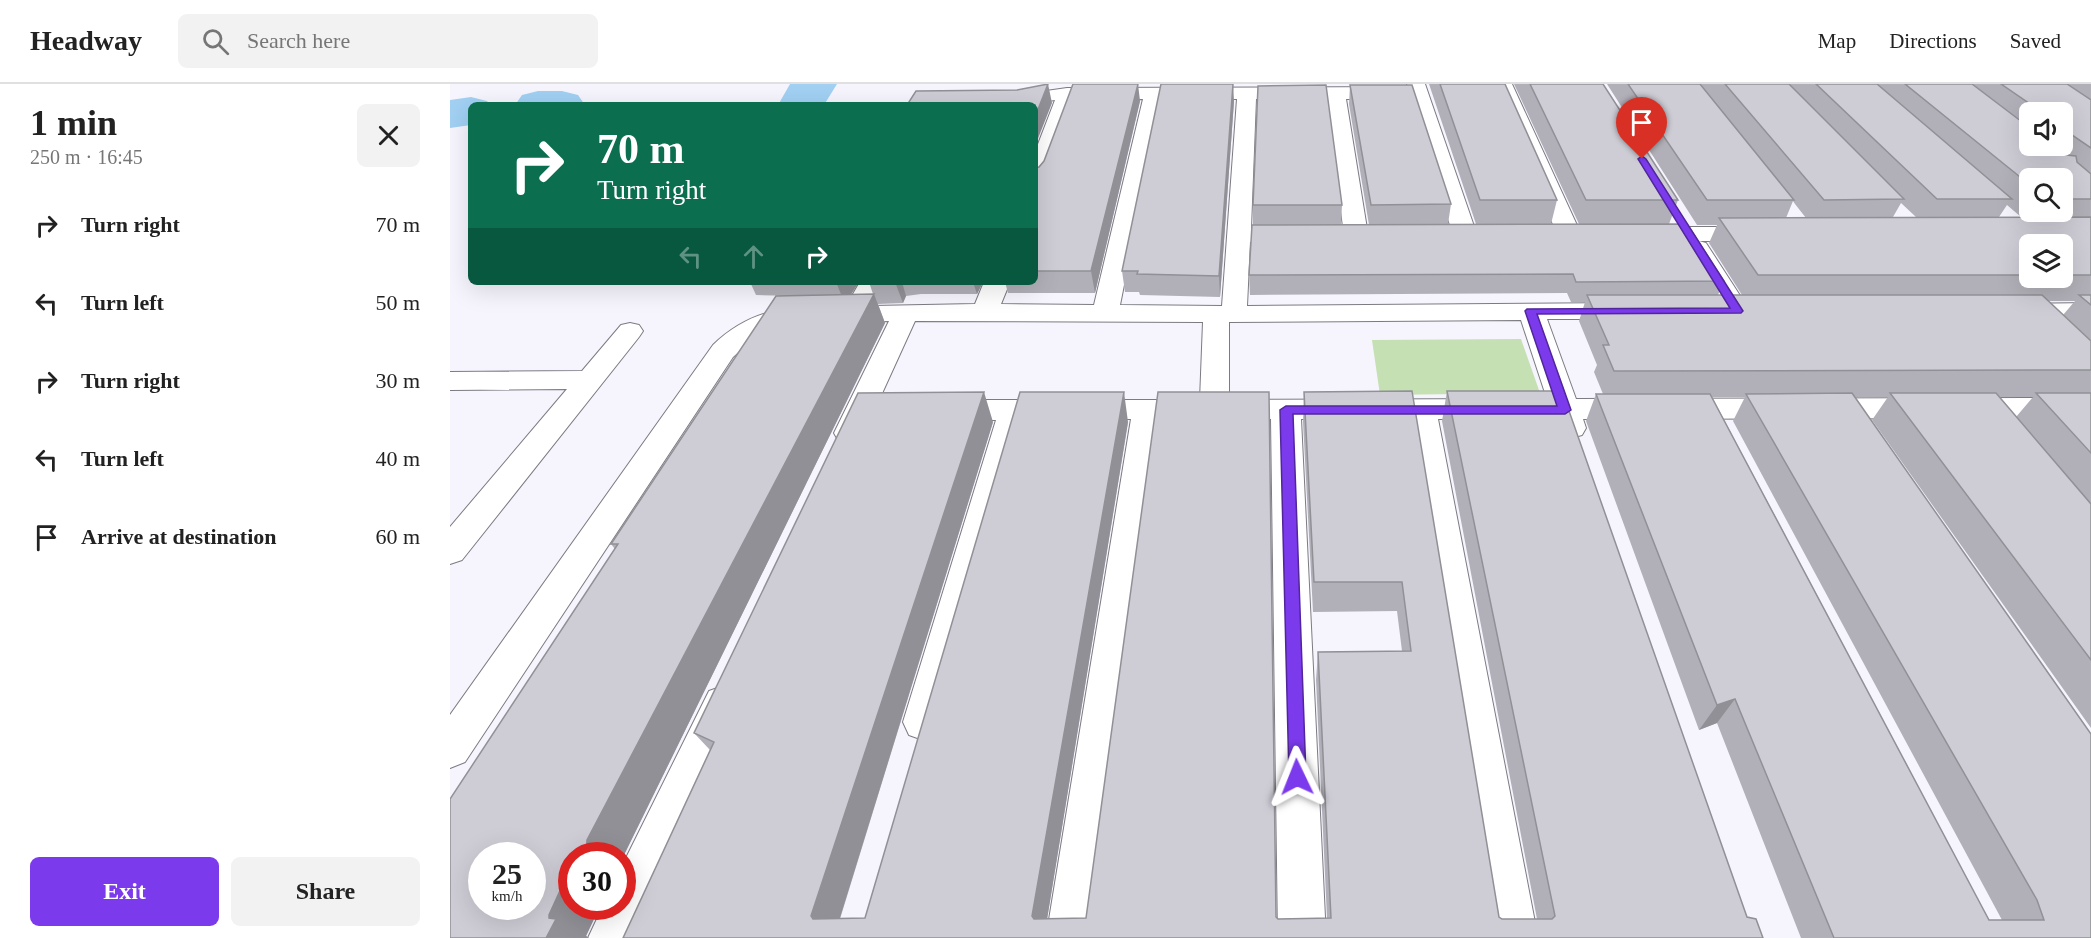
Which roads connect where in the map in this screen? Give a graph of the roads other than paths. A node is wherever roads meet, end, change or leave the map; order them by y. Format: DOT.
graph roads {
  1 [pos="1503,84"];
  2 [pos="1418,89"];
  3 [pos="1067,94"];
  4 [pos="1153,94"];
  5 [pos="1336,94"];
  6 [pos="1247,95"];
  7 [pos="1004,102"];
  8 [pos="1038,172"];
  9 [pos="1676,214"];
  10 [pos="1466,234"];
  11 [pos="1593,234"];
  12 [pos="1629,234"];
  13 [pos="1689,234"];
  14 [pos="1782,234"];
  15 [pos="1238,235"];
  16 [pos="871,285"];
  17 [pos="995,285"];
  18 [pos="1531,311"];
  19 [pos="1646,311"];
  20 [pos="1703,311"];
  21 [pos="2091,311"];
  22 [pos="985,312"];
  23 [pos="1996,312"];
  24 [pos="2031,312"];
  25 [pos="906,313"];
  26 [pos="1105,313"];
  27 [pos="855,314"];
  28 [pos="1225,314"];
  29 [pos="630,331"];
  30 [pos="2057,337"];
  31 [pos="590,380"];
  32 [pos="450,381"];
  33 [pos="2091,408"];
  34 [pos="1846,409"];
  35 [pos="1985,409"];
  36 [pos="919,410"];
  37 [pos="1014,410"];
  38 [pos="1147,410"];
  39 [pos="1214,410"];
  40 [pos="1286,410"];
  41 [pos="1422,410"];
  42 [pos="1565,410"];
  43 [pos="2008,436"];
  44 [pos="1866,438"];
  45 [pos="1580,454"];
  46 [pos="835,464"];
  47 [pos="465,514"];
  48 [pos="450,550"];
  49 [pos="738,669"];
  50 [pos="450,749"];
  51 [pos="913,754"];
  52 [pos="612,938"];
  53 [pos="1070,938"];
  54 [pos="1302,938"];
  55 [pos="1514,938"];
  1 -- 11 [label="street"];
  2 -- 5 [label="street"];
  2 -- 10 [label="street"];
  3 -- 4 [label="street"];
  3 -- 7 [label="street"];
  3 -- 8 [label="street"];
  4 -- 6 [label="street"];
  4 -- 26 [label="street"];
  5 -- 6 [label="street"];
  5 -- 15 [label="street"];
  6 -- 15 [label="street"];
  9 -- 13 [label="street"];
  12 -- 13 [label="street"];
  13 -- 14 [label="street"];
  13 -- 20 [label="street"];
  15 -- 28 [label="street"];
  16 -- 27 [label="street"];
  17 -- 22 [label="street"];
  18 -- 19 [label="street"];
  18 -- 28 [label="street"];
  18 -- 42 [label="street"];
  21 -- 24 [label="street"];
  22 -- 25 [label="street"];
  22 -- 26 [label="street"];
  23 -- 24 [label="street"];
  24 -- 30 [label="street"];
  25 -- 27 [label="street"];
  25 -- 46 [label="street"];
  26 -- 28 [label="street"];
  27 -- 50 [label="street"];
  28 -- 39 [label="street"];
  29 -- 31 [label="street"];
  31 -- 32 [label="street"];
  31 -- 47 [label="street"];
  33 -- 35 [label="street"];
  34 -- 35 [label="street"];
  34 -- 42 [label="street"];
  34 -- 44 [label="street"];
  35 -- 43 [label="street"];
  36 -- 37 [label="street"];
  37 -- 38 [label="street"];
  37 -- 51 [label="street"];
  38 -- 39 [label="street"];
  38 -- 53 [label="street"];
  39 -- 40 [label="street"];
  40 -- 41 [label="street"];
  40 -- 54 [label="street"];
  41 -- 42 [label="street"];
  41 -- 55 [label="street"];
  42 -- 45 [label="street"];
  47 -- 48 [label="street"];
  49 -- 52 [label="street"];
}
